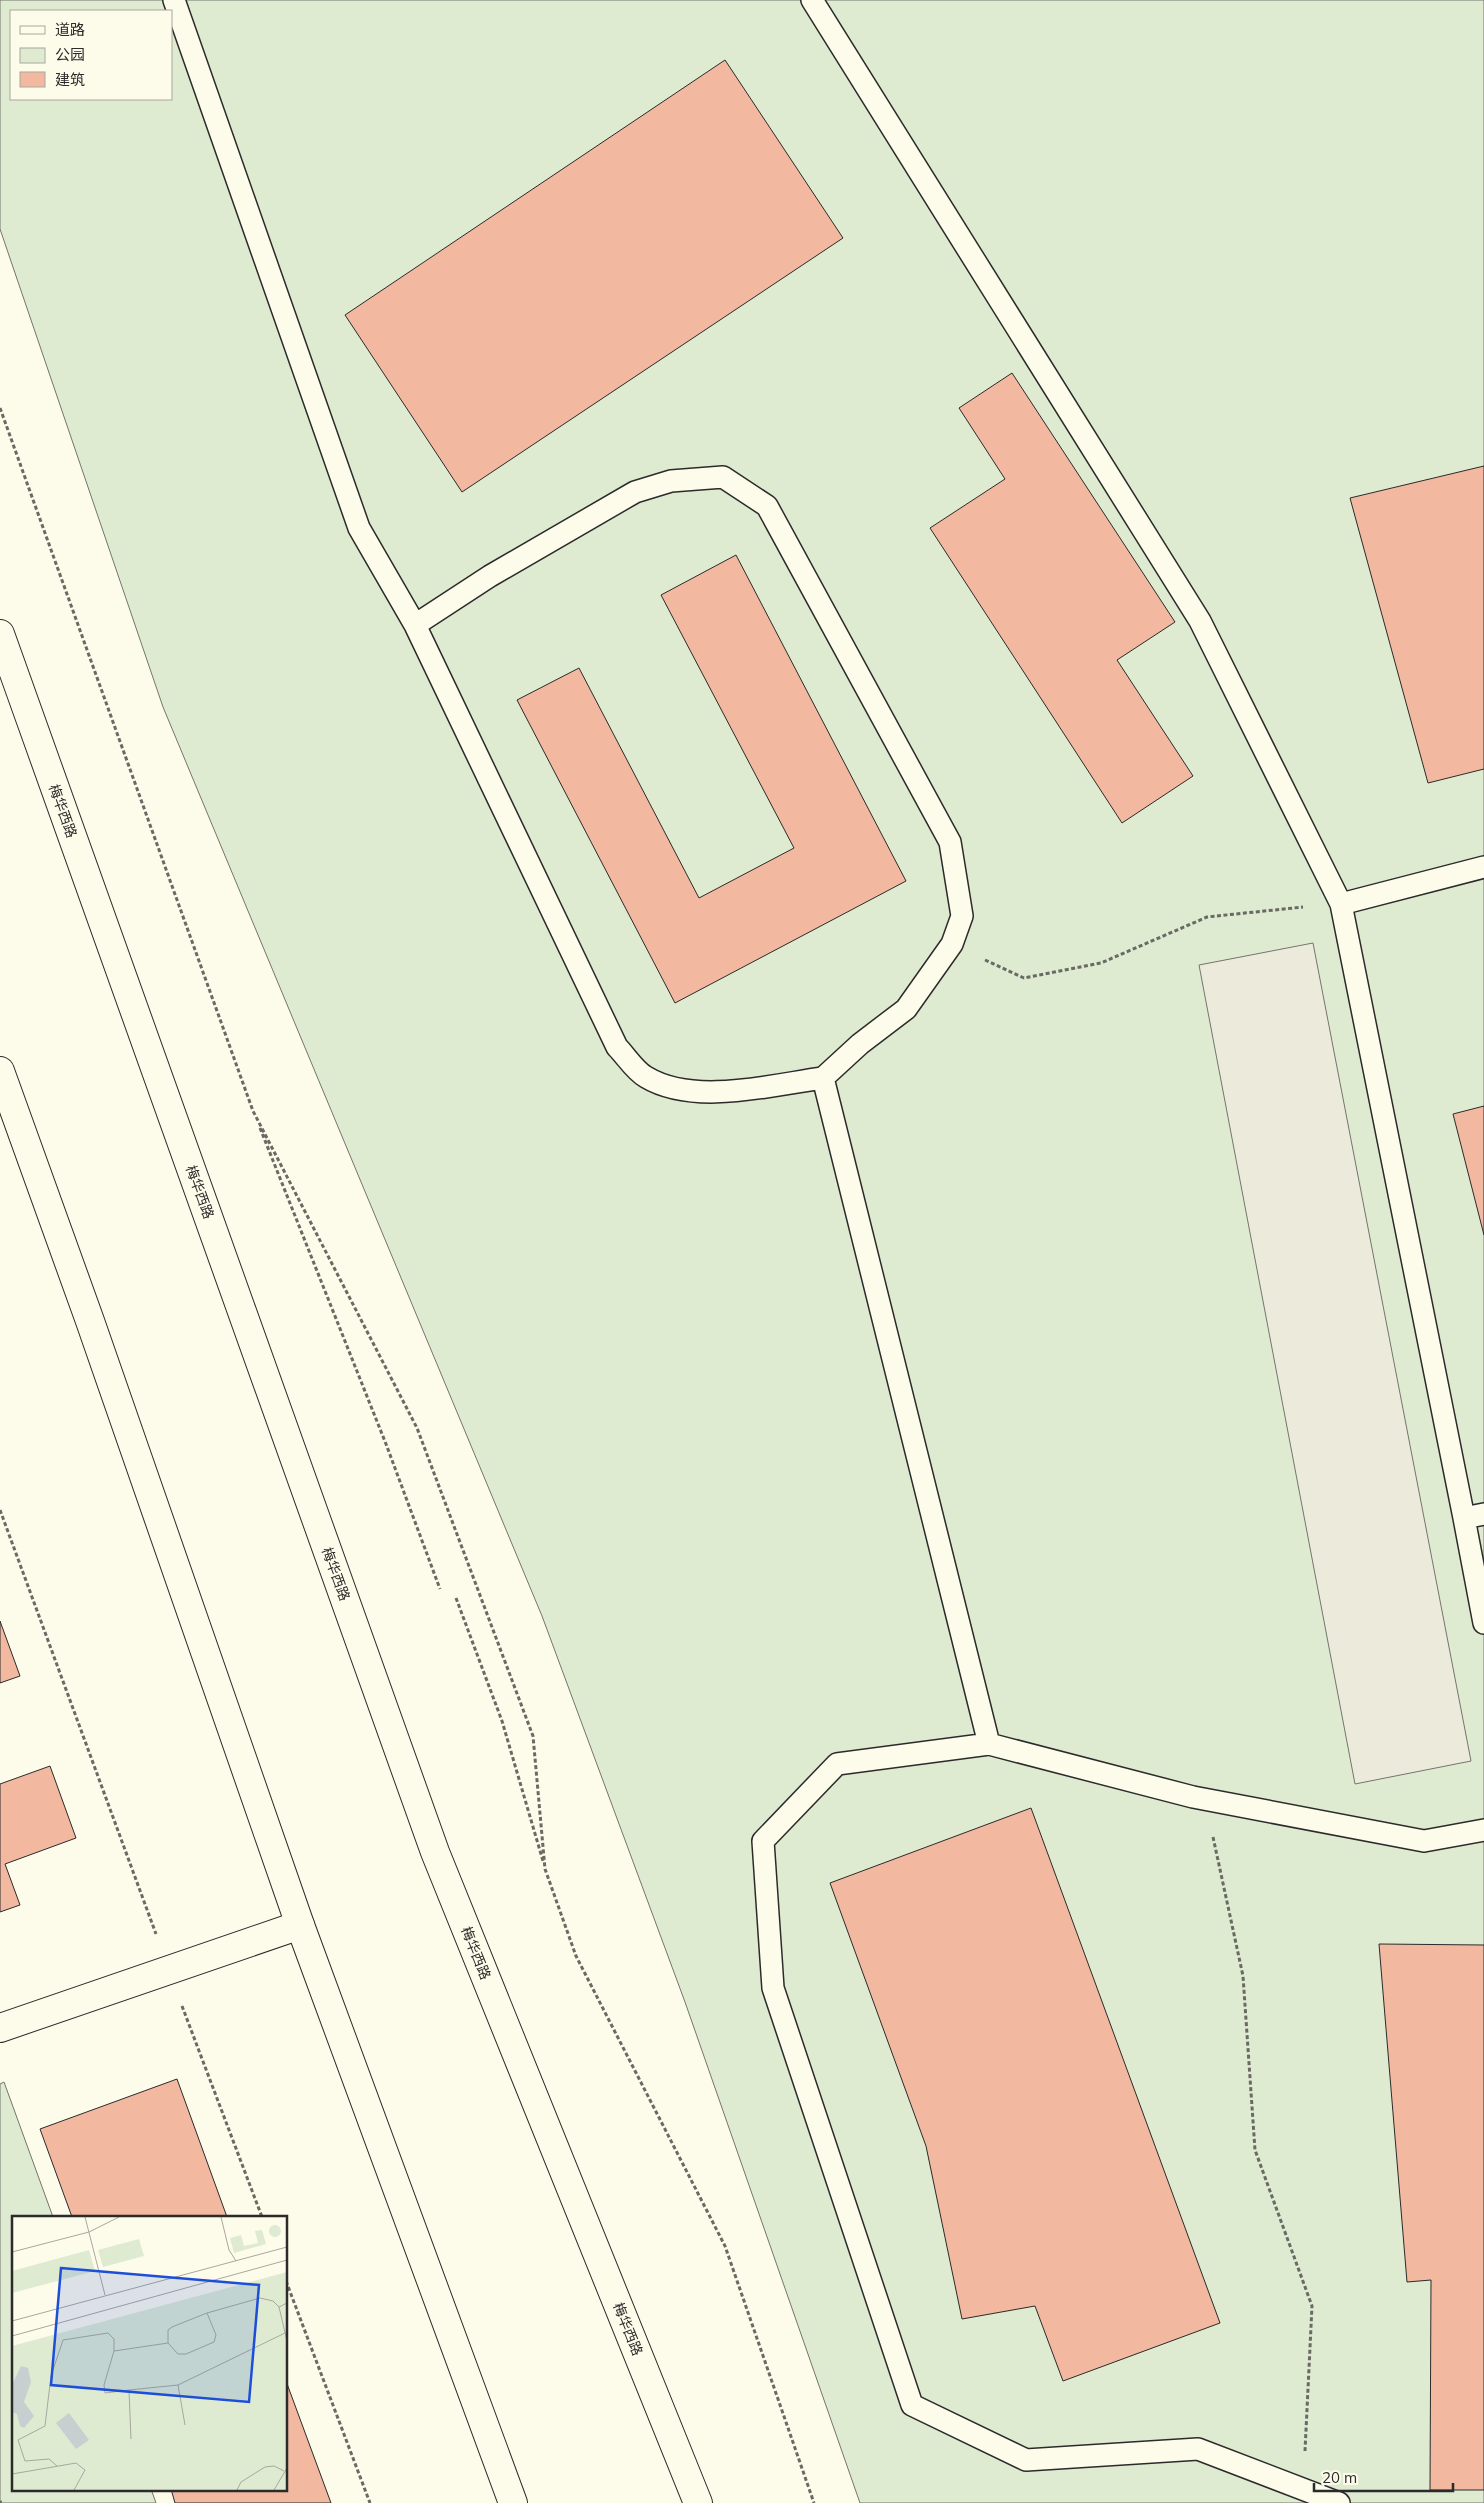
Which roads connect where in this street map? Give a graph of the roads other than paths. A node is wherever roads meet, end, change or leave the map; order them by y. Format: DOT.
graph roads {
  1 [pos="174,0"];
  2 [pos="812,0"];
  3 [pos="415,625"];
  4 [pos="0,634"];
  5 [pos="1484,867"];
  6 [pos="1341,904"];
  7 [pos="0,1071"];
  8 [pos="823,1078"];
  9 [pos="1474,1516"];
  10 [pos="1484,1623"];
  11 [pos="989,1744"];
  12 [pos="1484,1830"];
  13 [pos="300,1925"];
  14 [pos="0,2028"];
  15 [pos="513,2503"];
  16 [pos="698,2503"];
  17 [pos="1339,2503"];
  1 -- 3 [label="lane"];
  2 -- 6 [label="lane"];
  3 -- 8 [label="lane"];
  3 -- 8 [label="lane"];
  4 -- 16 [label="main road, 梅华西路"];
  5 -- 6 [label="lane"];
  6 -- 9 [label="lane"];
  7 -- 13 [label="main road"];
  8 -- 11 [label="lane"];
  9 -- 10 [label="lane"];
  11 -- 12 [label="lane"];
  11 -- 17 [label="lane"];
  13 -- 14 [label="main road"];
  13 -- 15 [label="main road"];
}
